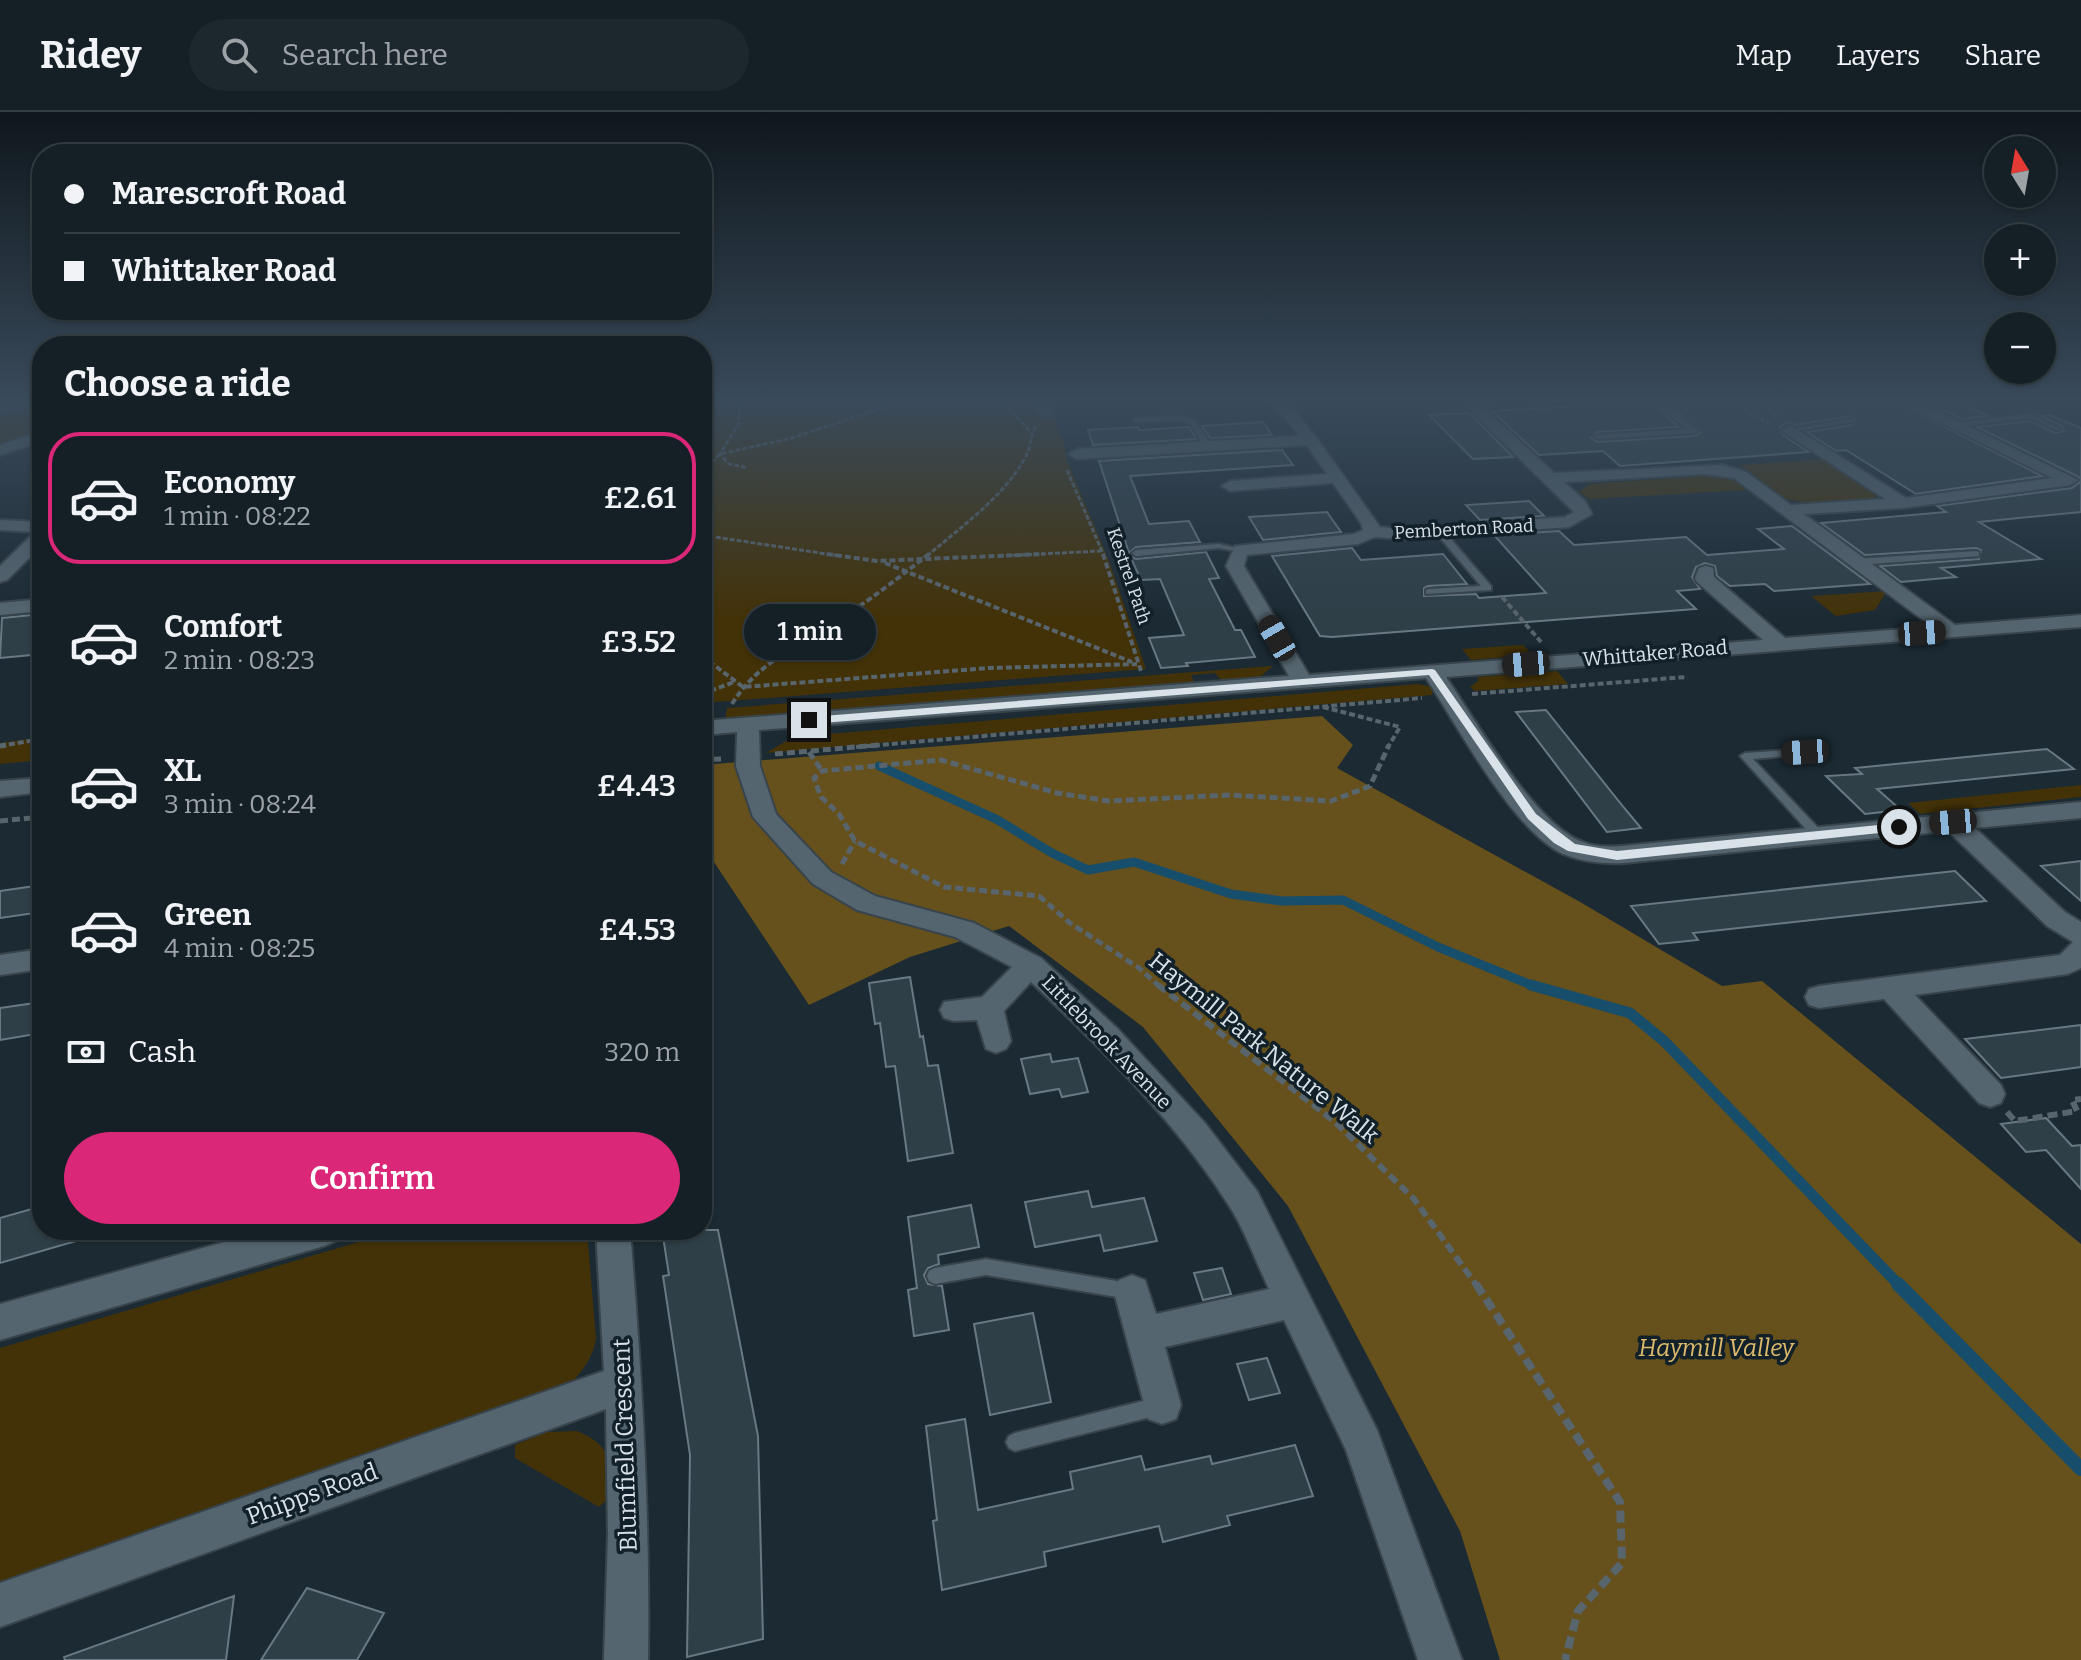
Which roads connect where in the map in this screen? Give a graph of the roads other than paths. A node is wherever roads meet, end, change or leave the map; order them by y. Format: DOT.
graph roads {
  1 [pos="1335,473"];
  2 [pos="1543,473"];
  3 [pos="1652,473"];
  4 [pos="1734,473"];
  5 [pos="1857,473"];
  6 [pos="2056,473"];
  7 [pos="1338,478"];
  8 [pos="1548,478"];
  9 [pos="2076,483"];
  10 [pos="1230,486"];
  11 [pos="1903,503"];
  12 [pos="1786,510"];
  13 [pos="0,525"];
  14 [pos="32,527"];
  15 [pos="1372,532"];
  16 [pos="1440,532"];
  17 [pos="32,545"];
  18 [pos="1241,550"];
  19 [pos="1136,553"];
  20 [pos="1976,554"];
  21 [pos="1857,562"];
  22 [pos="1706,572"];
  23 [pos="0,576"];
  24 [pos="1429,592"];
  25 [pos="32,606"];
  26 [pos="0,609"];
  27 [pos="2081,621"];
  28 [pos="1951,631"];
  29 [pos="1778,642"];
  30 [pos="1432,672"];
  31 [pos="1303,683"];
  32 [pos="712,728"];
  33 [pos="742,729"];
  34 [pos="1805,752"];
  35 [pos="32,786"];
  36 [pos="0,789"];
  37 [pos="2081,810"];
  38 [pos="1953,822"];
  39 [pos="1818,835"];
  40 [pos="2081,935"];
  41 [pos="2081,950"];
  42 [pos="32,960"];
  43 [pos="0,965"];
  44 [pos="1031,965"];
  45 [pos="1891,988"];
  46 [pos="1819,997"];
  47 [pos="989,1008"];
  48 [pos="954,1010"];
  49 [pos="996,1041"];
  50 [pos="1990,1094"];
  51 [pos="289,1240"];
  52 [pos="614,1240"];
  53 [pos="935,1276"];
  54 [pos="1132,1292"];
  55 [pos="1294,1301"];
  56 [pos="0,1322"];
  57 [pos="1145,1334"];
  58 [pos="624,1383"];
  59 [pos="1162,1405"];
  60 [pos="1015,1442"];
  61 [pos="0,1605"];
  62 [pos="626,1660"];
  63 [pos="1440,1660"];
  1 -- 7 [label="street"];
  2 -- 8 [label="street, Pemberton Road"];
  3 -- 8 [label="street"];
  4 -- 12 [label="street"];
  5 -- 11 [label="street"];
  6 -- 9 [label="street"];
  7 -- 10 [label="street"];
  7 -- 15 [label="street"];
  8 -- 16 [label="street, Pemberton Road"];
  9 -- 11 [label="street"];
  11 -- 12 [label="street"];
  12 -- 21 [label="street"];
  13 -- 14 [label="street"];
  15 -- 16 [label="street, Pemberton Road"];
  15 -- 18 [label="street, Pemberton Road"];
  16 -- 24 [label="lane"];
  17 -- 23 [label="street"];
  18 -- 19 [label="lane"];
  18 -- 31 [label="street"];
  20 -- 21 [label="lane"];
  21 -- 28 [label="street"];
  22 -- 29 [label="street"];
  25 -- 26 [label="street"];
  27 -- 28 [label="street, Whittaker Road"];
  28 -- 29 [label="street, Whittaker Road"];
  29 -- 30 [label="street, Whittaker Road"];
  30 -- 31 [label="street, Whittaker Road"];
  30 -- 39 [label="street"];
  31 -- 33 [label="street, Whittaker Road"];
  32 -- 33 [label="street, Whittaker Road"];
  33 -- 44 [label="street, Littlebrook Avenue"];
  34 -- 39 [label="lane"];
  35 -- 36 [label="street"];
  37 -- 38 [label="street"];
  38 -- 39 [label="street"];
  38 -- 40 [label="street"];
  41 -- 45 [label="street"];
  42 -- 43 [label="street"];
  44 -- 47 [label="street"];
  44 -- 55 [label="street, Littlebrook Avenue"];
  45 -- 46 [label="street"];
  45 -- 50 [label="street"];
  47 -- 48 [label="street"];
  47 -- 49 [label="street"];
  51 -- 56 [label="street"];
  52 -- 58 [label="street, Blumfield Crescent"];
  53 -- 54 [label="lane"];
  54 -- 57 [label="street"];
  55 -- 57 [label="street"];
  55 -- 63 [label="street, Littlebrook Avenue"];
  57 -- 59 [label="street"];
  58 -- 61 [label="street, Phipps Road"];
  58 -- 62 [label="street, Blumfield Crescent"];
  59 -- 60 [label="lane"];
}
